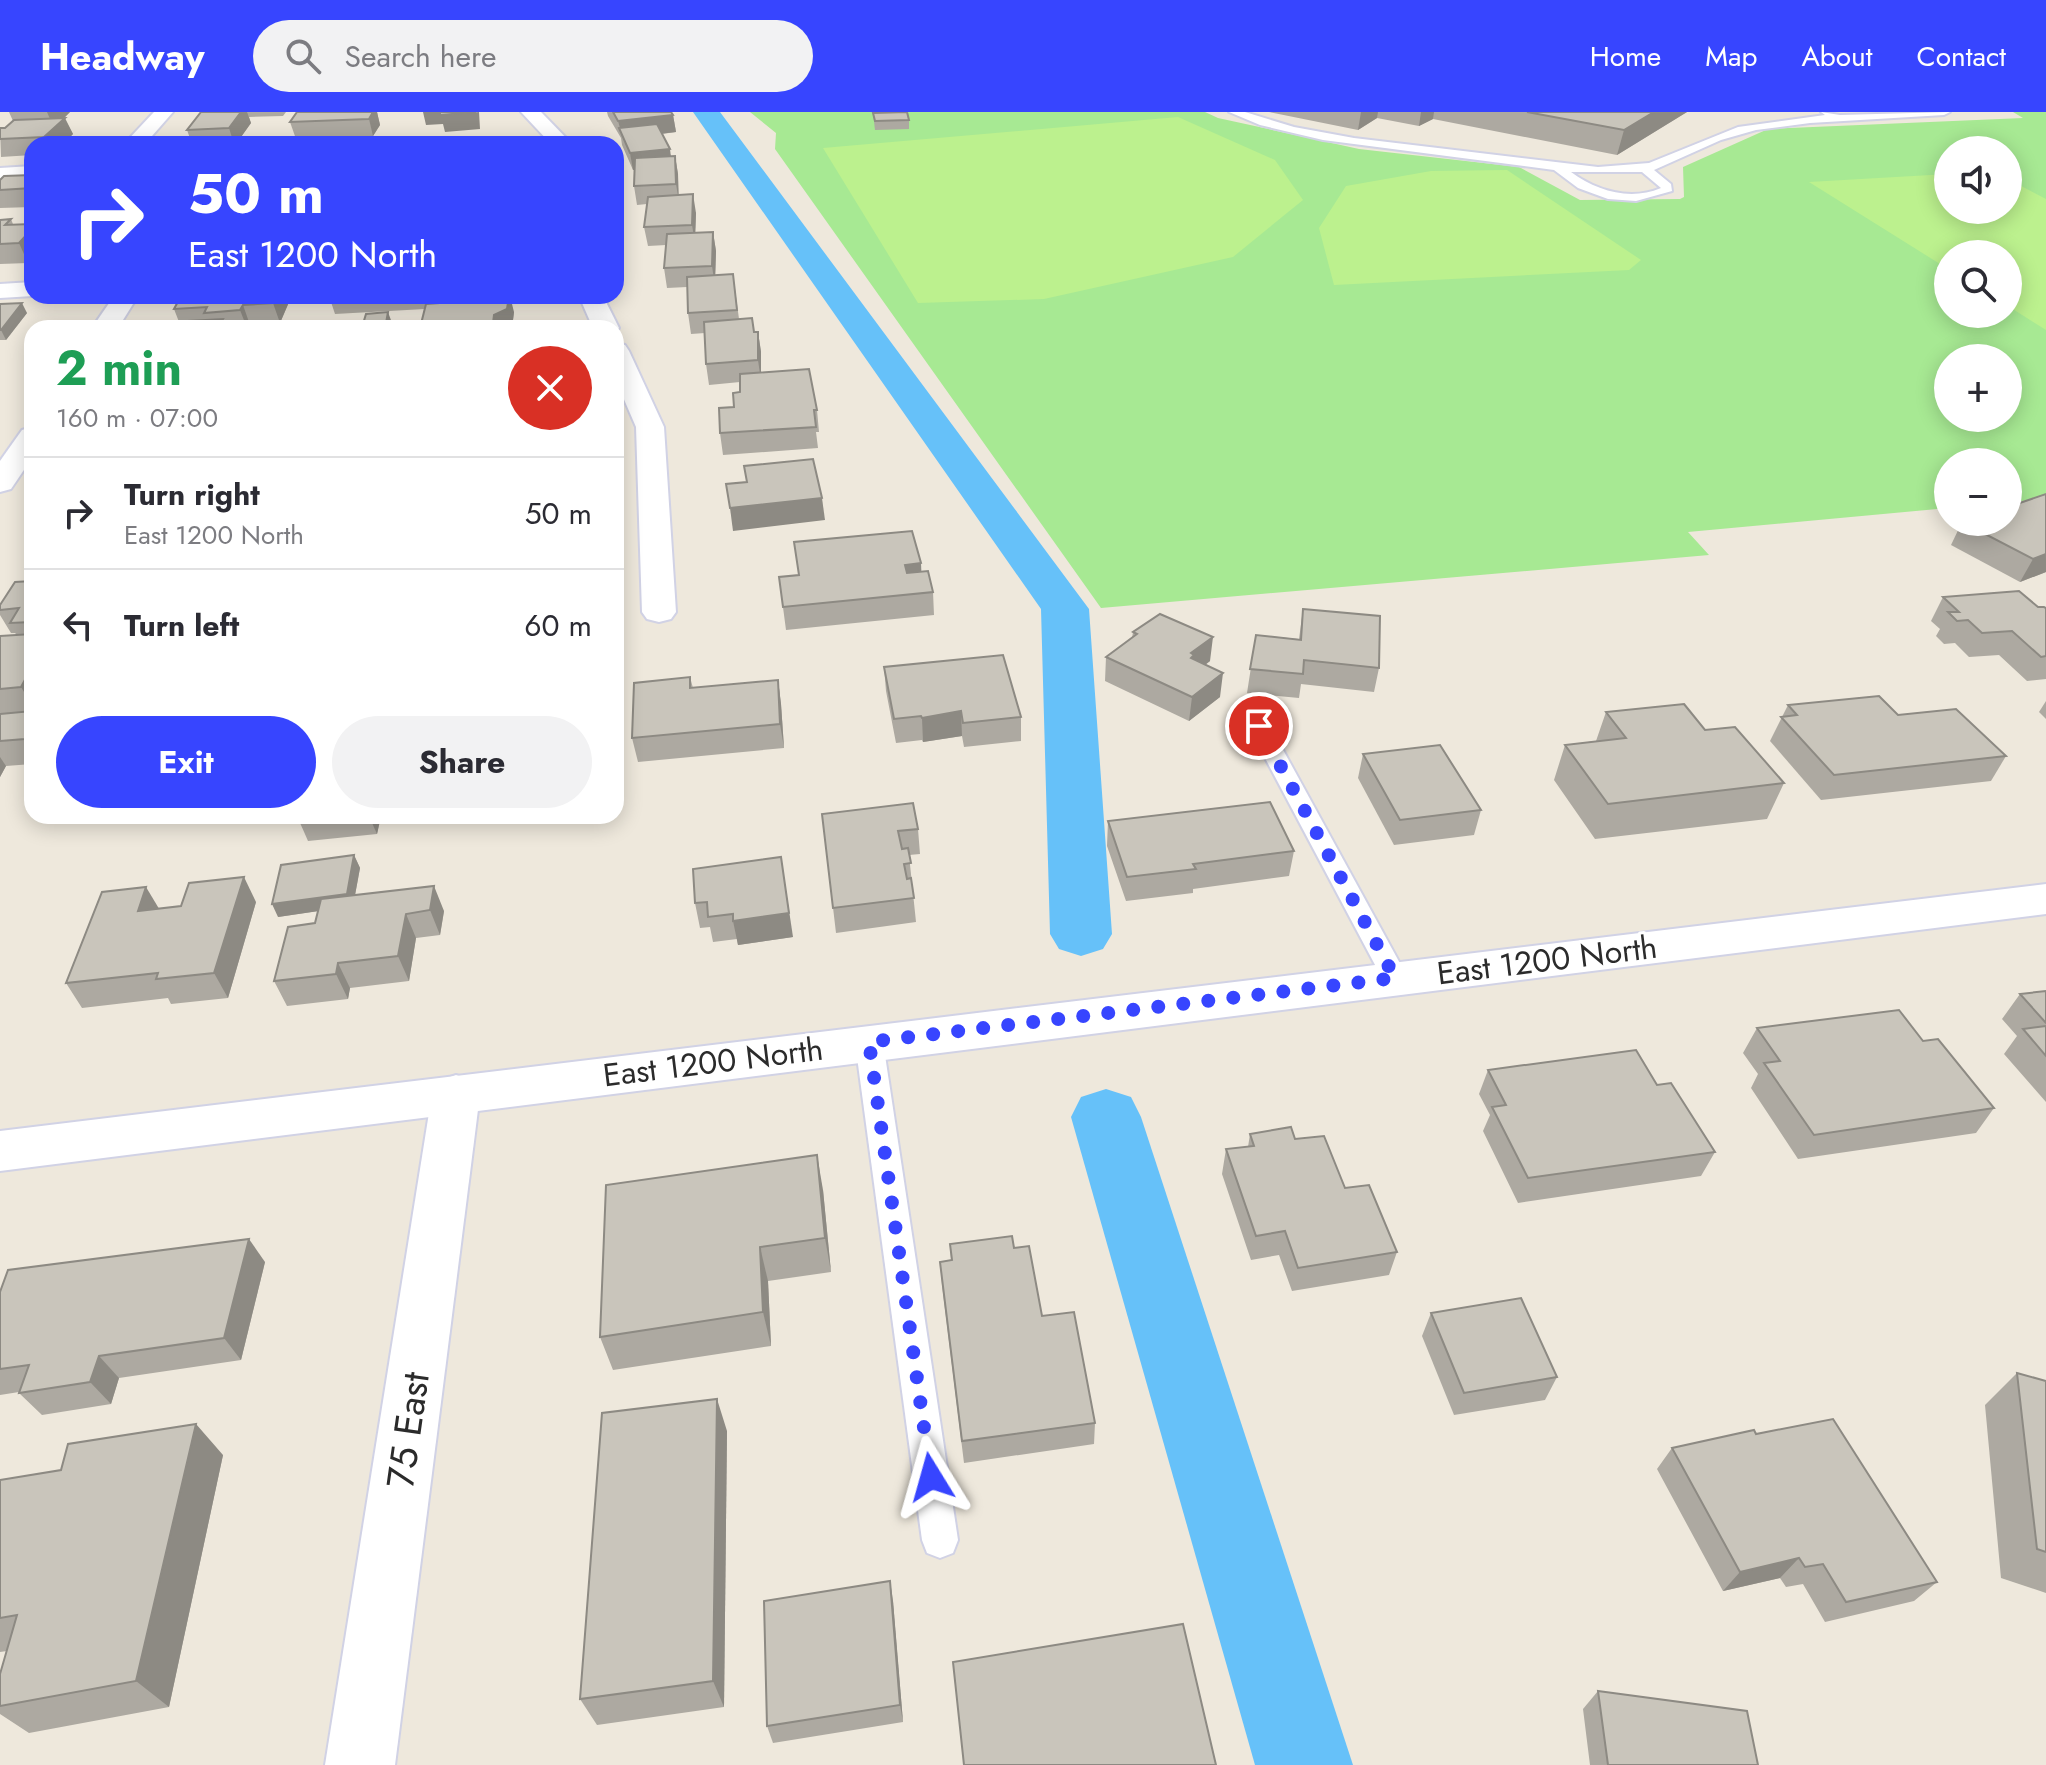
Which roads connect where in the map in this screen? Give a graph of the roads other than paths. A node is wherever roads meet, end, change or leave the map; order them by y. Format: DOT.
graph roads {
  1 [pos="164,112"];
  2 [pos="530,112"];
  3 [pos="1235,112"];
  4 [pos="1944,112"];
  5 [pos="1832,115"];
  6 [pos="142,136"];
  7 [pos="554,136"];
  8 [pos="1558,168"];
  9 [pos="1645,168"];
  10 [pos="24,172"];
  11 [pos="0,174"];
  12 [pos="24,290"];
  13 [pos="0,291"];
  14 [pos="624,369"];
  15 [pos="24,448"];
  16 [pos="0,483"];
  17 [pos="659,612"];
  18 [pos="1259,726"];
  19 [pos="2046,899"];
  20 [pos="1395,978"];
  21 [pos="869,1042"];
  22 [pos="456,1094"];
  23 [pos="0,1151"];
  24 [pos="940,1540"];
  25 [pos="360,1765"];
  1 -- 6 [label="street"];
  2 -- 7 [label="street"];
  3 -- 8 [label="lane"];
  4 -- 5 [label="lane"];
  5 -- 9 [label="lane"];
  8 -- 9 [label="lane"];
  8 -- 9 [label="lane"];
  10 -- 11 [label="street"];
  12 -- 13 [label="street"];
  14 -- 17 [label="street"];
  15 -- 16 [label="street"];
  18 -- 20 [label="lane"];
  19 -- 20 [label="street, East 1200 North"];
  20 -- 21 [label="street, East 1200 North"];
  21 -- 22 [label="street, East 1200 North"];
  21 -- 24 [label="lane"];
  22 -- 23 [label="street, East 1200 North"];
  22 -- 25 [label="street, 75 East"];
}
